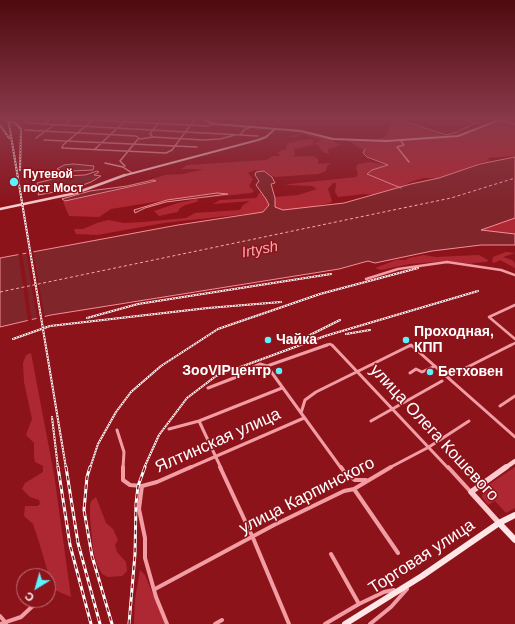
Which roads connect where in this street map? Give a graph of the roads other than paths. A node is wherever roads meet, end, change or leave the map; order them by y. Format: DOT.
graph roads {
  1 [pos="63,147"];
  2 [pos="97,147"];
  3 [pos="131,147"];
  4 [pos="175,147"];
  5 [pos="230,147"];
  6 [pos="397,147"];
  7 [pos="94,150"];
  8 [pos="127,152"];
  9 [pos="410,162"];
  10 [pos="105,163"];
  11 [pos="124,166"];
  12 [pos="132,173"];
  13 [pos="0,209"];
  14 [pos="515,275"];
  15 [pos="366,279"];
  16 [pos="515,305"];
  17 [pos="515,340"];
  18 [pos="515,343"];
  19 [pos="267,366"];
  20 [pos="435,366"];
  21 [pos="357,371"];
  22 [pos="410,373"];
  23 [pos="448,377"];
  24 [pos="442,381"];
  25 [pos="208,388"];
  26 [pos="282,388"];
  27 [pos="515,396"];
  28 [pos="500,406"];
  29 [pos="392,409"];
  30 [pos="300,413"];
  31 [pos="304,418"];
  32 [pos="199,421"];
  33 [pos="371,421"];
  34 [pos="469,421"];
  35 [pos="169,429"];
  36 [pos="116,430"];
  37 [pos="515,437"];
  38 [pos="429,447"];
  39 [pos="216,457"];
  40 [pos="515,461"];
  41 [pos="367,480"];
  42 [pos="142,486"];
  43 [pos="354,489"];
  44 [pos="471,492"];
  45 [pos="515,515"];
  46 [pos="499,523"];
  47 [pos="253,538"];
  48 [pos="515,540"];
  49 [pos="398,553"];
  50 [pos="331,554"];
  51 [pos="418,578"];
  52 [pos="155,589"];
  53 [pos="400,589"];
  54 [pos="359,604"];
  55 [pos="31,608"];
  56 [pos="0,616"];
  57 [pos="222,620"];
  58 [pos="6,623"];
  59 [pos="0,624"];
  60 [pos="167,624"];
  61 [pos="215,624"];
  62 [pos="289,624"];
  63 [pos="325,624"];
  64 [pos="345,624"];
  65 [pos="370,624"];
  1 -- 7 [label="street"];
  2 -- 7 [label="street"];
  3 -- 8 [label="street"];
  4 -- 8 [label="street"];
  5 -- 12 [label="street"];
  6 -- 9 [label="street"];
  7 -- 8 [label="street"];
  8 -- 11 [label="street"];
  10 -- 11 [label="street"];
  11 -- 12 [label="street"];
  12 -- 13 [label="street"];
  14 -- 15 [label="street"];
  16 -- 17 [label="street"];
  18 -- 23 [label="street"];
  19 -- 21 [label="street, улица Олега Кошевого"];
  19 -- 25 [label="street"];
  19 -- 26 [label="street"];
  20 -- 21 [label="street"];
  20 -- 22 [label="street"];
  20 -- 23 [label="street"];
  21 -- 29 [label="street, улица Олега Кошевого"];
  21 -- 30 [label="street"];
  23 -- 37 [label="street"];
  24 -- 29 [label="street"];
  26 -- 30 [label="street"];
  26 -- 32 [label="street"];
  27 -- 28 [label="street"];
  29 -- 33 [label="street"];
  29 -- 38 [label="street, улица Олега Кошевого"];
  30 -- 31 [label="street"];
  31 -- 39 [label="street, Ялтинская улица"];
  31 -- 41 [label="street"];
  32 -- 35 [label="street"];
  32 -- 39 [label="street"];
  34 -- 38 [label="street, улица Карпинского"];
  36 -- 42 [label="street"];
  38 -- 41 [label="street, улица Карпинского"];
  38 -- 44 [label="street, улица Олега Кошевого"];
  39 -- 42 [label="street, Ялтинская улица"];
  39 -- 47 [label="street"];
  40 -- 44 [label="street"];
  41 -- 43 [label="street, улица Карпинского"];
  42 -- 52 [label="street"];
  43 -- 47 [label="street, улица Карпинского"];
  43 -- 49 [label="street"];
  44 -- 46 [label="street, улица Олега Кошевого"];
  45 -- 46 [label="main road, Торговая улица"];
  46 -- 48 [label="main road, улица Олега Кошевого"];
  46 -- 51 [label="main road, Торговая улица"];
  47 -- 52 [label="street, улица Карпинского"];
  47 -- 62 [label="street"];
  50 -- 54 [label="street"];
  51 -- 53 [label="main road, Торговая улица"];
  51 -- 65 [label="street"];
  52 -- 60 [label="street"];
  53 -- 54 [label="street"];
  53 -- 64 [label="main road, Торговая улица"];
  54 -- 63 [label="street"];
  55 -- 58 [label="street"];
  56 -- 58 [label="street"];
  57 -- 61 [label="street"];
  58 -- 59 [label="street"];
}
